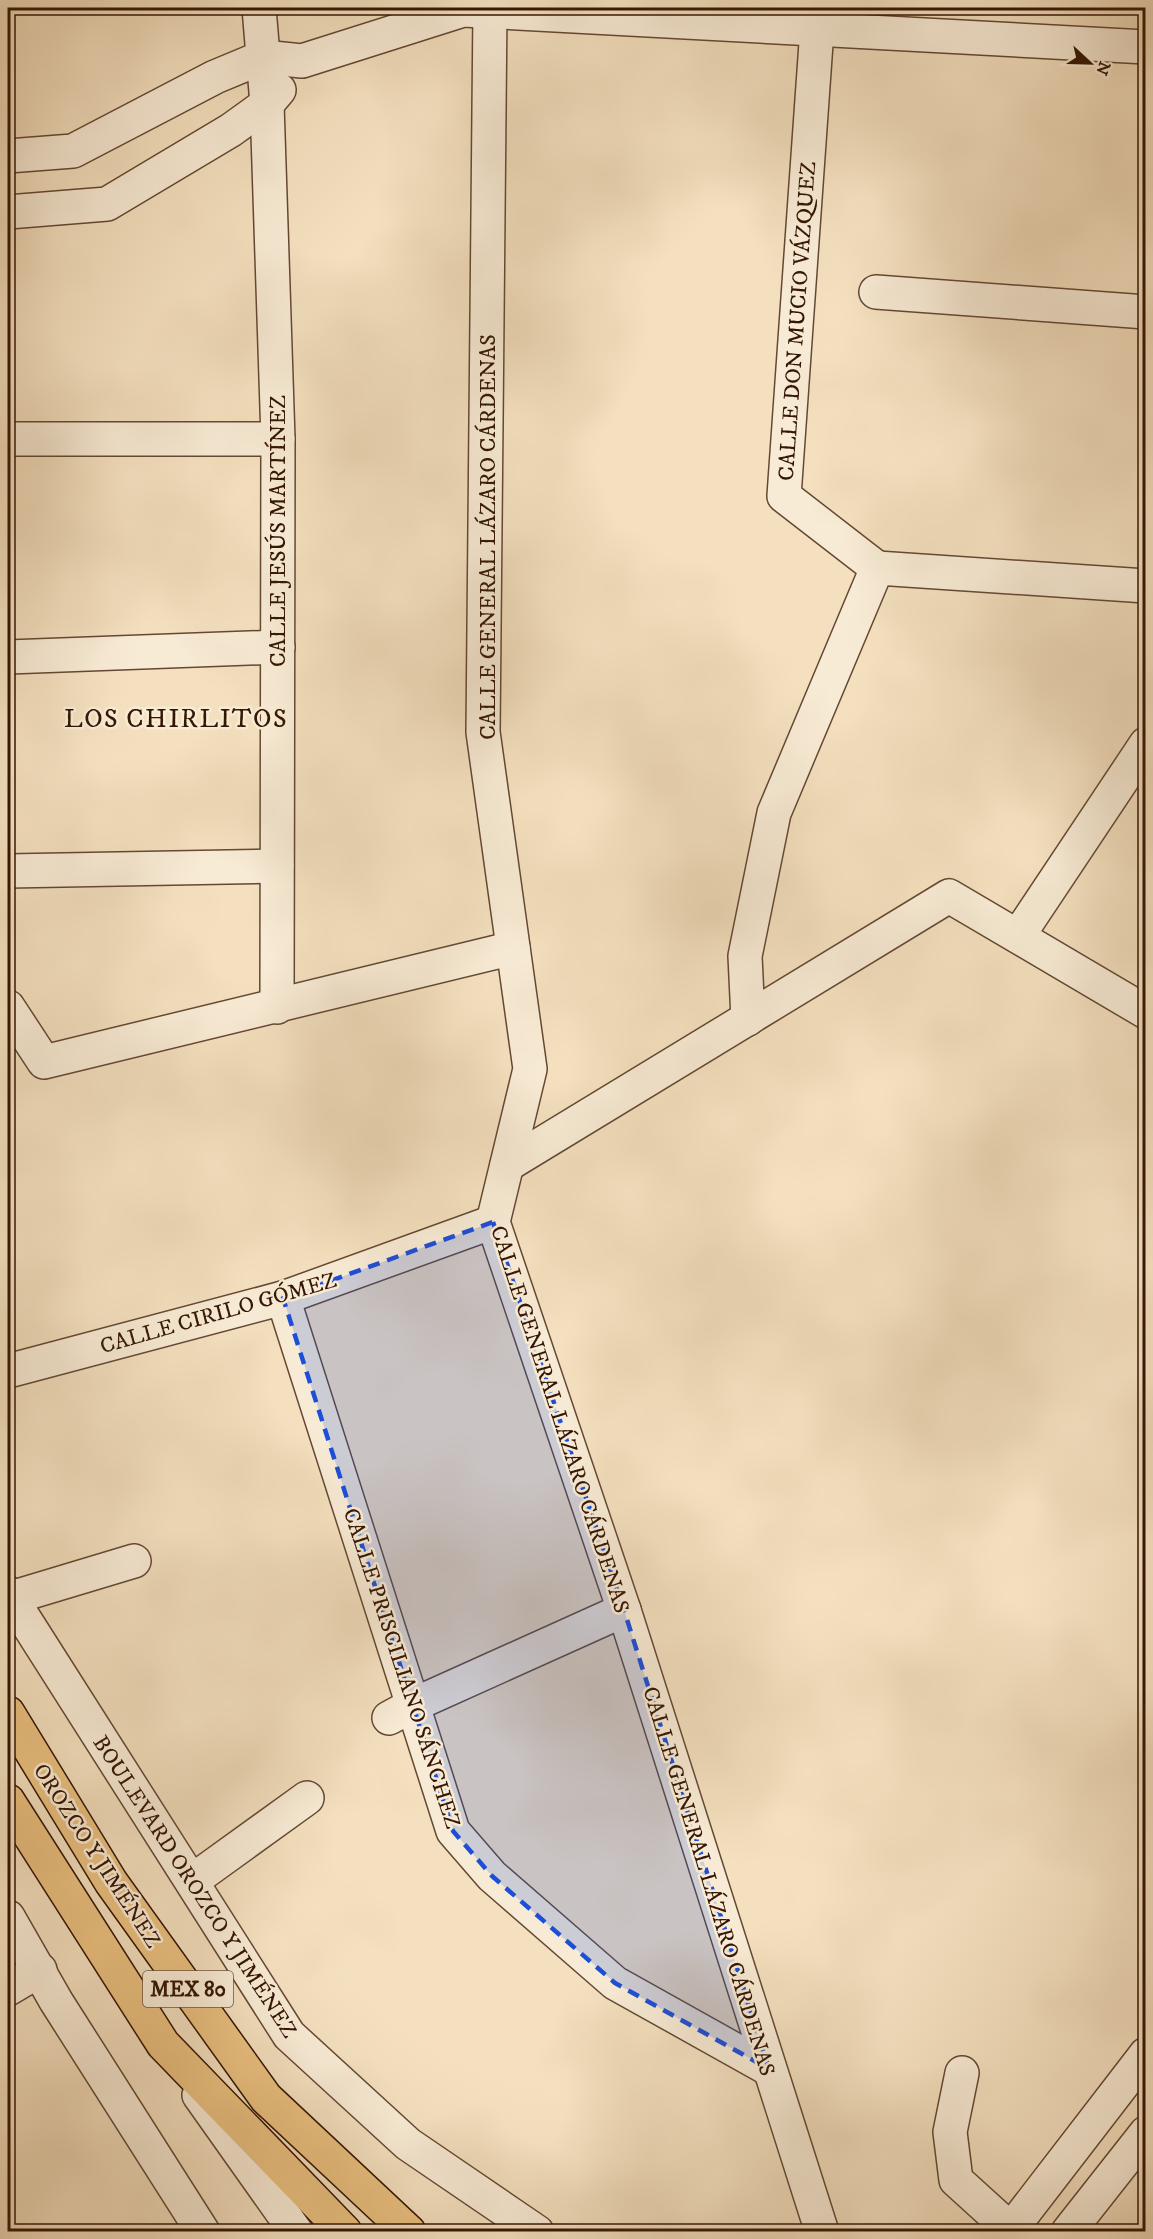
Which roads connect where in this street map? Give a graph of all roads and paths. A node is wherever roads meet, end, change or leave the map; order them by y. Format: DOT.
graph roads {
  1 [pos="259,8"];
  2 [pos="490,9"];
  3 [pos="817,29"];
  4 [pos="1146,47"];
  5 [pos="263,57"];
  6 [pos="302,61"];
  7 [pos="267,104"];
  8 [pos="8,156"];
  9 [pos="8,212"];
  10 [pos="876,292"];
  11 [pos="1146,312"];
  12 [pos="8,439"];
  13 [pos="278,439"];
  14 [pos="877,568"];
  15 [pos="1146,586"];
  16 [pos="278,647"];
  17 [pos="8,657"];
  18 [pos="1146,744"];
  19 [pos="277,866"];
  20 [pos="8,871"];
  21 [pos="1018,936"];
  22 [pos="513,948"];
  23 [pos="277,1006"];
  24 [pos="8,1007"];
  25 [pos="1146,1012"];
  26 [pos="748,1018"];
  27 [pos="507,1165"];
  28 [pos="494,1222"];
  29 [pos="283,1298"];
  30 [pos="8,1371"];
  31 [pos="134,1561"];
  32 [pos="9,1595"];
  33 [pos="624,1610"];
  34 [pos="401,1712"];
  35 [pos="8,1713"];
  36 [pos="307,1798"];
  37 [pos="8,1801"];
  38 [pos="192,1881"];
  39 [pos="8,1917"];
  40 [pos="40,1971"];
  41 [pos="8,1989"];
  42 [pos="163,2044"];
  43 [pos="1146,2054"];
  44 [pos="769,2069"];
  45 [pos="962,2073"];
  46 [pos="1146,2133"];
  47 [pos="1009,2230"];
  48 [pos="203,2232"];
  49 [pos="296,2232"];
  50 [pos="345,2232"];
  51 [pos="409,2232"];
  52 [pos="537,2232"];
  53 [pos="822,2232"];
  54 [pos="1068,2232"];
  1 -- 5 [label="street, CALLE JESÚS MARTÍNEZ"];
  2 -- 3 [label="street"];
  2 -- 6 [label="street"];
  2 -- 22 [label="street, CALLE GENERAL LÁZARO CÁRDENAS"];
  3 -- 4 [label="street"];
  3 -- 14 [label="street, CALLE DON MUCIO VÁZQUEZ"];
  5 -- 6 [label="street"];
  5 -- 7 [label="street, CALLE JESÚS MARTÍNEZ"];
  5 -- 8 [label="street"];
  6 -- 7 [label="street"];
  7 -- 9 [label="street"];
  7 -- 13 [label="street, CALLE JESÚS MARTÍNEZ"];
  10 -- 11 [label="street"];
  12 -- 13 [label="street"];
  13 -- 16 [label="street, CALLE JESÚS MARTÍNEZ"];
  14 -- 15 [label="street"];
  14 -- 26 [label="street"];
  16 -- 17 [label="street"];
  16 -- 19 [label="street, CALLE JESÚS MARTÍNEZ"];
  18 -- 21 [label="street"];
  19 -- 20 [label="street"];
  19 -- 23 [label="street, CALLE JESÚS MARTÍNEZ"];
  21 -- 25 [label="street"];
  21 -- 26 [label="street"];
  22 -- 23 [label="street"];
  22 -- 27 [label="street, CALLE GENERAL LÁZARO CÁRDENAS"];
  23 -- 24 [label="street"];
  26 -- 27 [label="street"];
  27 -- 28 [label="street, CALLE GENERAL LÁZARO CÁRDENAS"];
  28 -- 29 [label="street, CALLE CIRILO GÓMEZ"];
  28 -- 33 [label="street, CALLE GENERAL LÁZARO CÁRDENAS"];
  29 -- 30 [label="street, CALLE CIRILO GÓMEZ"];
  29 -- 34 [label="street, CALLE PRISCILIANO SÁNCHEZ"];
  31 -- 32 [label="street"];
  32 -- 38 [label="street, BOULEVARD OROZCO Y JIMÉNEZ / MEX 80"];
  33 -- 34 [label="street"];
  33 -- 44 [label="street, CALLE GENERAL LÁZARO CÁRDENAS"];
  34 -- 44 [label="street, CALLE PRISCILIANO SÁNCHEZ"];
  35 -- 51 [label="highway, OROZCO Y JIMÉNEZ / MEX 80"];
  36 -- 38 [label="street"];
  37 -- 42 [label="highway, OROZCO Y JIMÉNEZ / MEX 80"];
  38 -- 52 [label="street, BOULEVARD OROZCO Y JIMÉNEZ / MEX 80"];
  39 -- 40 [label="street"];
  40 -- 41 [label="street"];
  40 -- 48 [label="street"];
  42 -- 49 [label="street"];
  42 -- 50 [label="highway, OROZCO Y JIMÉNEZ / MEX 80"];
  43 -- 47 [label="street"];
  44 -- 53 [label="street, CALLE GENERAL LÁZARO CÁRDENAS"];
  45 -- 47 [label="street"];
  46 -- 54 [label="street"];
}
